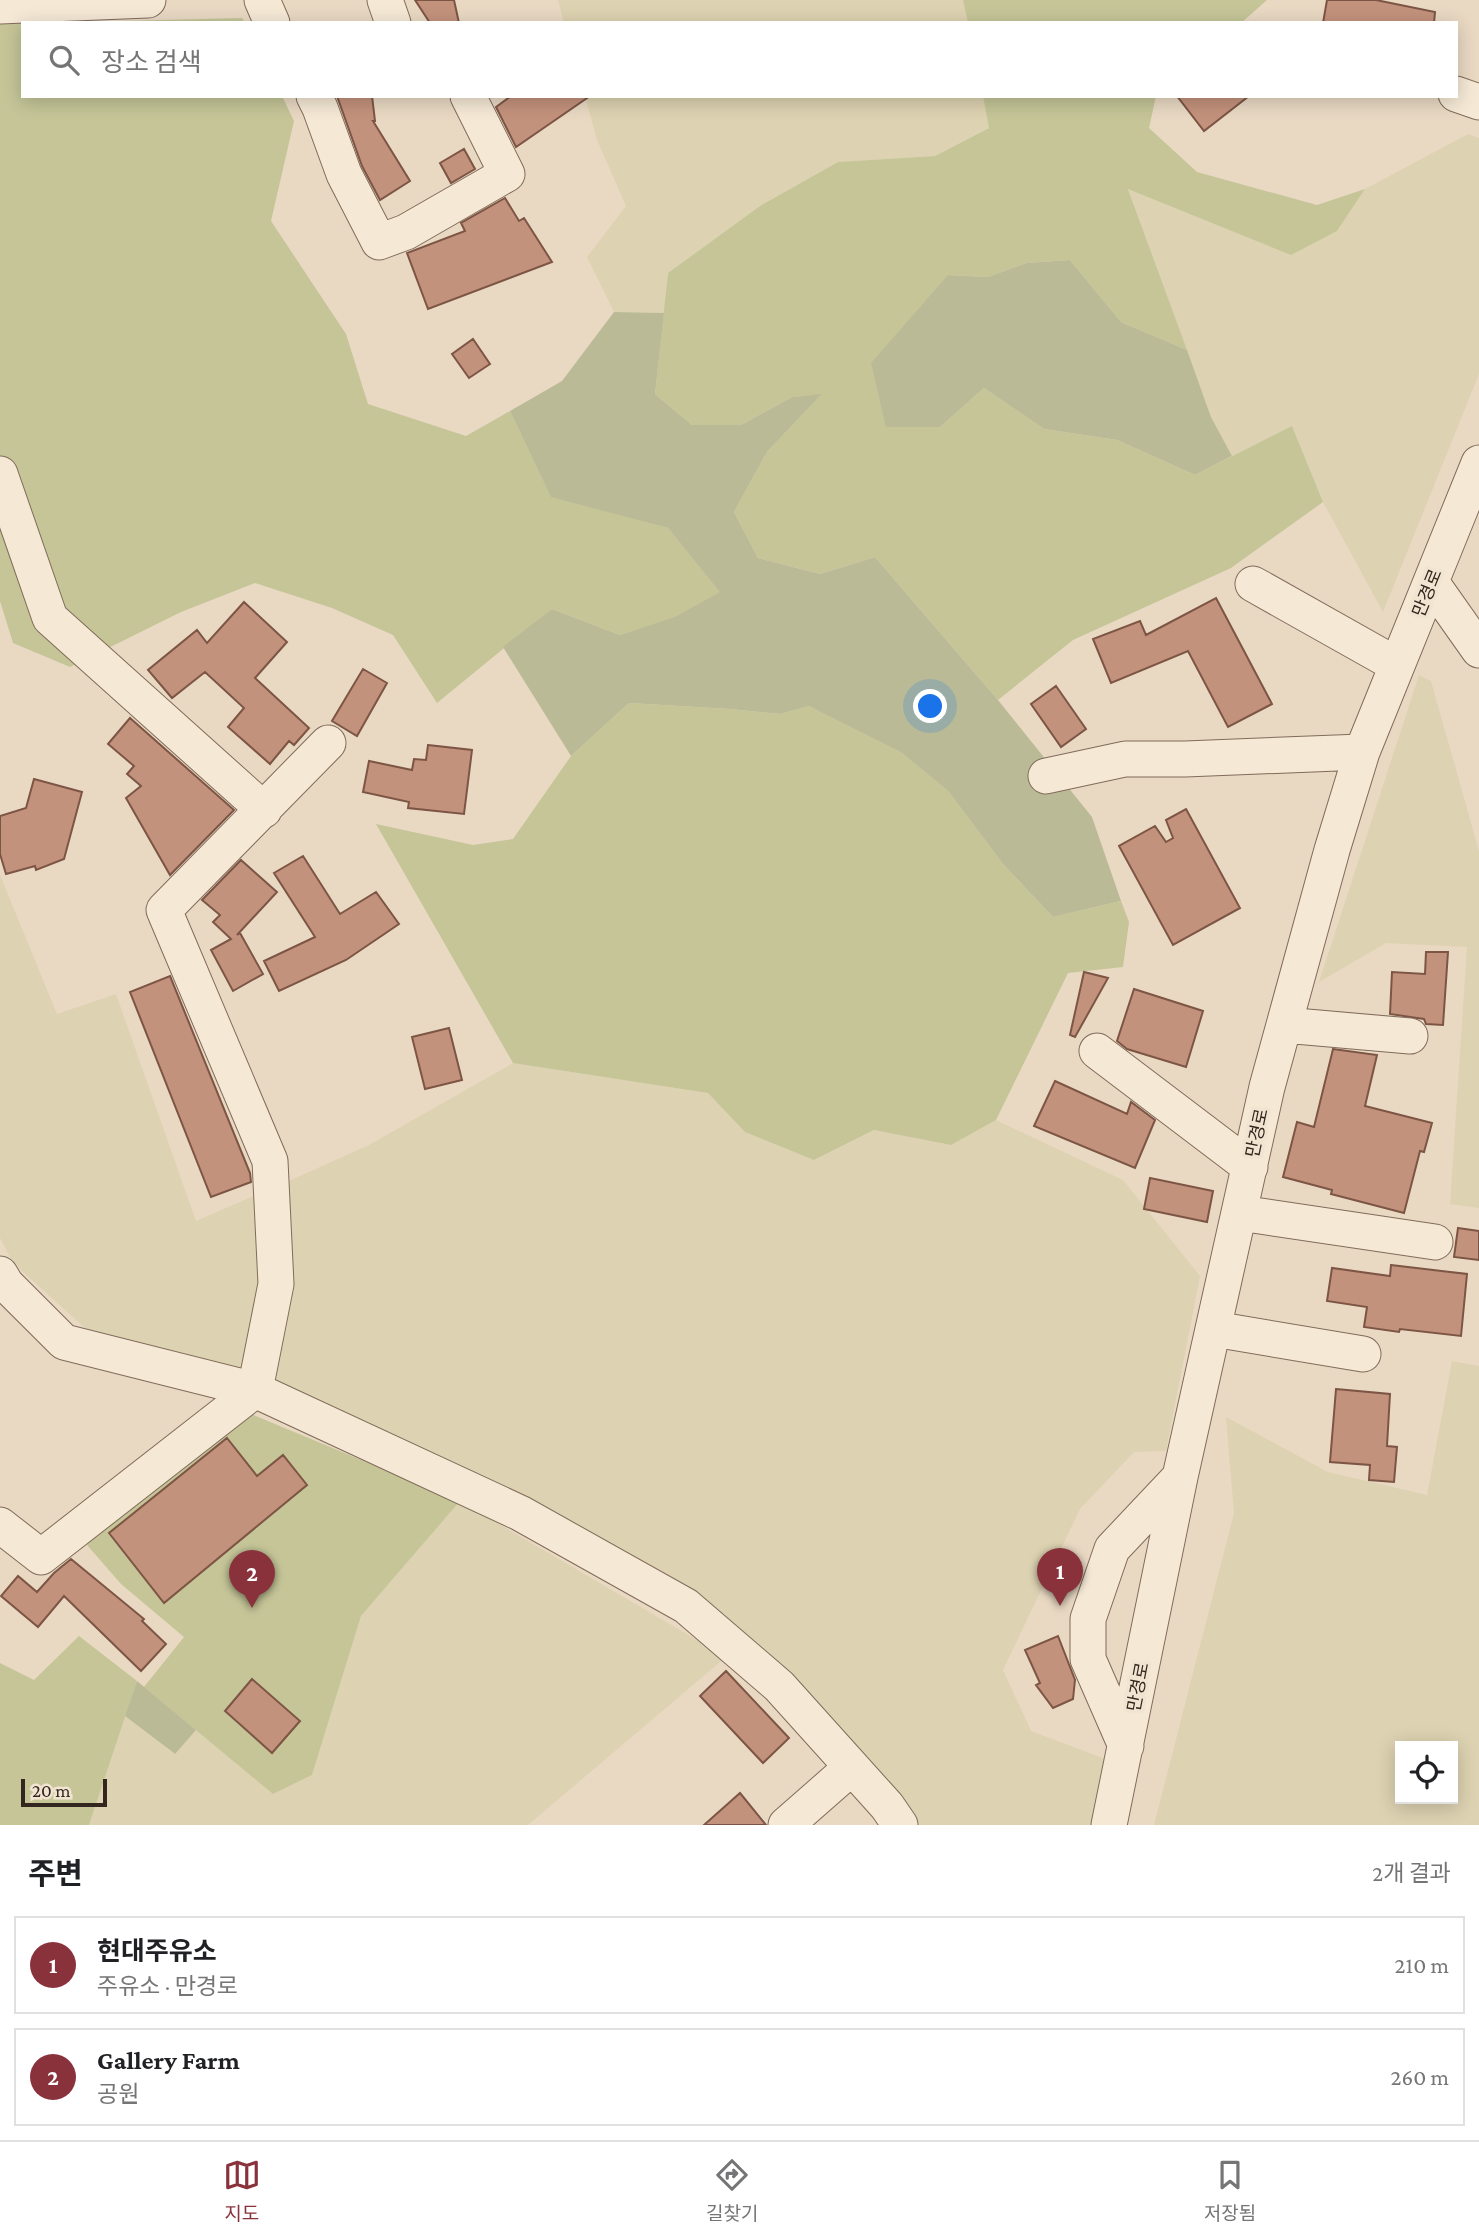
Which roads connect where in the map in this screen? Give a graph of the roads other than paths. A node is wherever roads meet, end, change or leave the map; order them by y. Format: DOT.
graph roads {
  1 [pos="148,0"];
  2 [pos="262,0"];
  3 [pos="386,0"];
  4 [pos="0,6"];
  5 [pos="271,21"];
  6 [pos="392,21"];
  7 [pos="1458,95"];
  8 [pos="314,98"];
  9 [pos="469,98"];
  10 [pos="1479,102"];
  11 [pos="1479,463"];
  12 [pos="0,474"];
  13 [pos="1471,515"];
  14 [pos="1431,582"];
  15 [pos="1253,584"];
  16 [pos="1479,650"];
  17 [pos="1397,665"];
  18 [pos="328,743"];
  19 [pos="1362,752"];
  20 [pos="1046,776"];
  21 [pos="264,810"];
  22 [pos="1284,1024"];
  23 [pos="1410,1036"];
  24 [pos="1097,1051"];
  25 [pos="1250,1167"];
  26 [pos="1240,1213"];
  27 [pos="1435,1242"];
  28 [pos="0,1274"];
  29 [pos="1214,1329"];
  30 [pos="1363,1354"];
  31 [pos="255,1390"];
  32 [pos="1180,1477"];
  33 [pos="0,1525"];
  34 [pos="1126,1746"];
  35 [pos="852,1768"];
  36 [pos="786,1825"];
  37 [pos="900,1825"];
  38 [pos="1109,1825"];
  1 -- 4 [label="street"];
  2 -- 5 [label="street"];
  3 -- 6 [label="street"];
  7 -- 10 [label="street"];
  8 -- 9 [label="street"];
  11 -- 13 [label="street, 만경로"];
  12 -- 21 [label="street"];
  13 -- 14 [label="street, 만경로"];
  14 -- 16 [label="street"];
  14 -- 17 [label="street, 만경로"];
  15 -- 17 [label="street"];
  17 -- 19 [label="street, 만경로"];
  18 -- 21 [label="street"];
  19 -- 20 [label="street"];
  19 -- 22 [label="street, 만경로"];
  21 -- 31 [label="street"];
  22 -- 23 [label="street"];
  22 -- 25 [label="street, 만경로"];
  24 -- 25 [label="street"];
  25 -- 26 [label="street, 만경로"];
  26 -- 27 [label="street"];
  26 -- 29 [label="street, 만경로"];
  28 -- 31 [label="street"];
  29 -- 30 [label="street"];
  29 -- 32 [label="street, 만경로"];
  31 -- 33 [label="street"];
  31 -- 35 [label="street"];
  32 -- 34 [label="street, 만경로"];
  32 -- 34 [label="street"];
  34 -- 38 [label="street, 만경로"];
  35 -- 36 [label="street"];
  35 -- 37 [label="street"];
}
